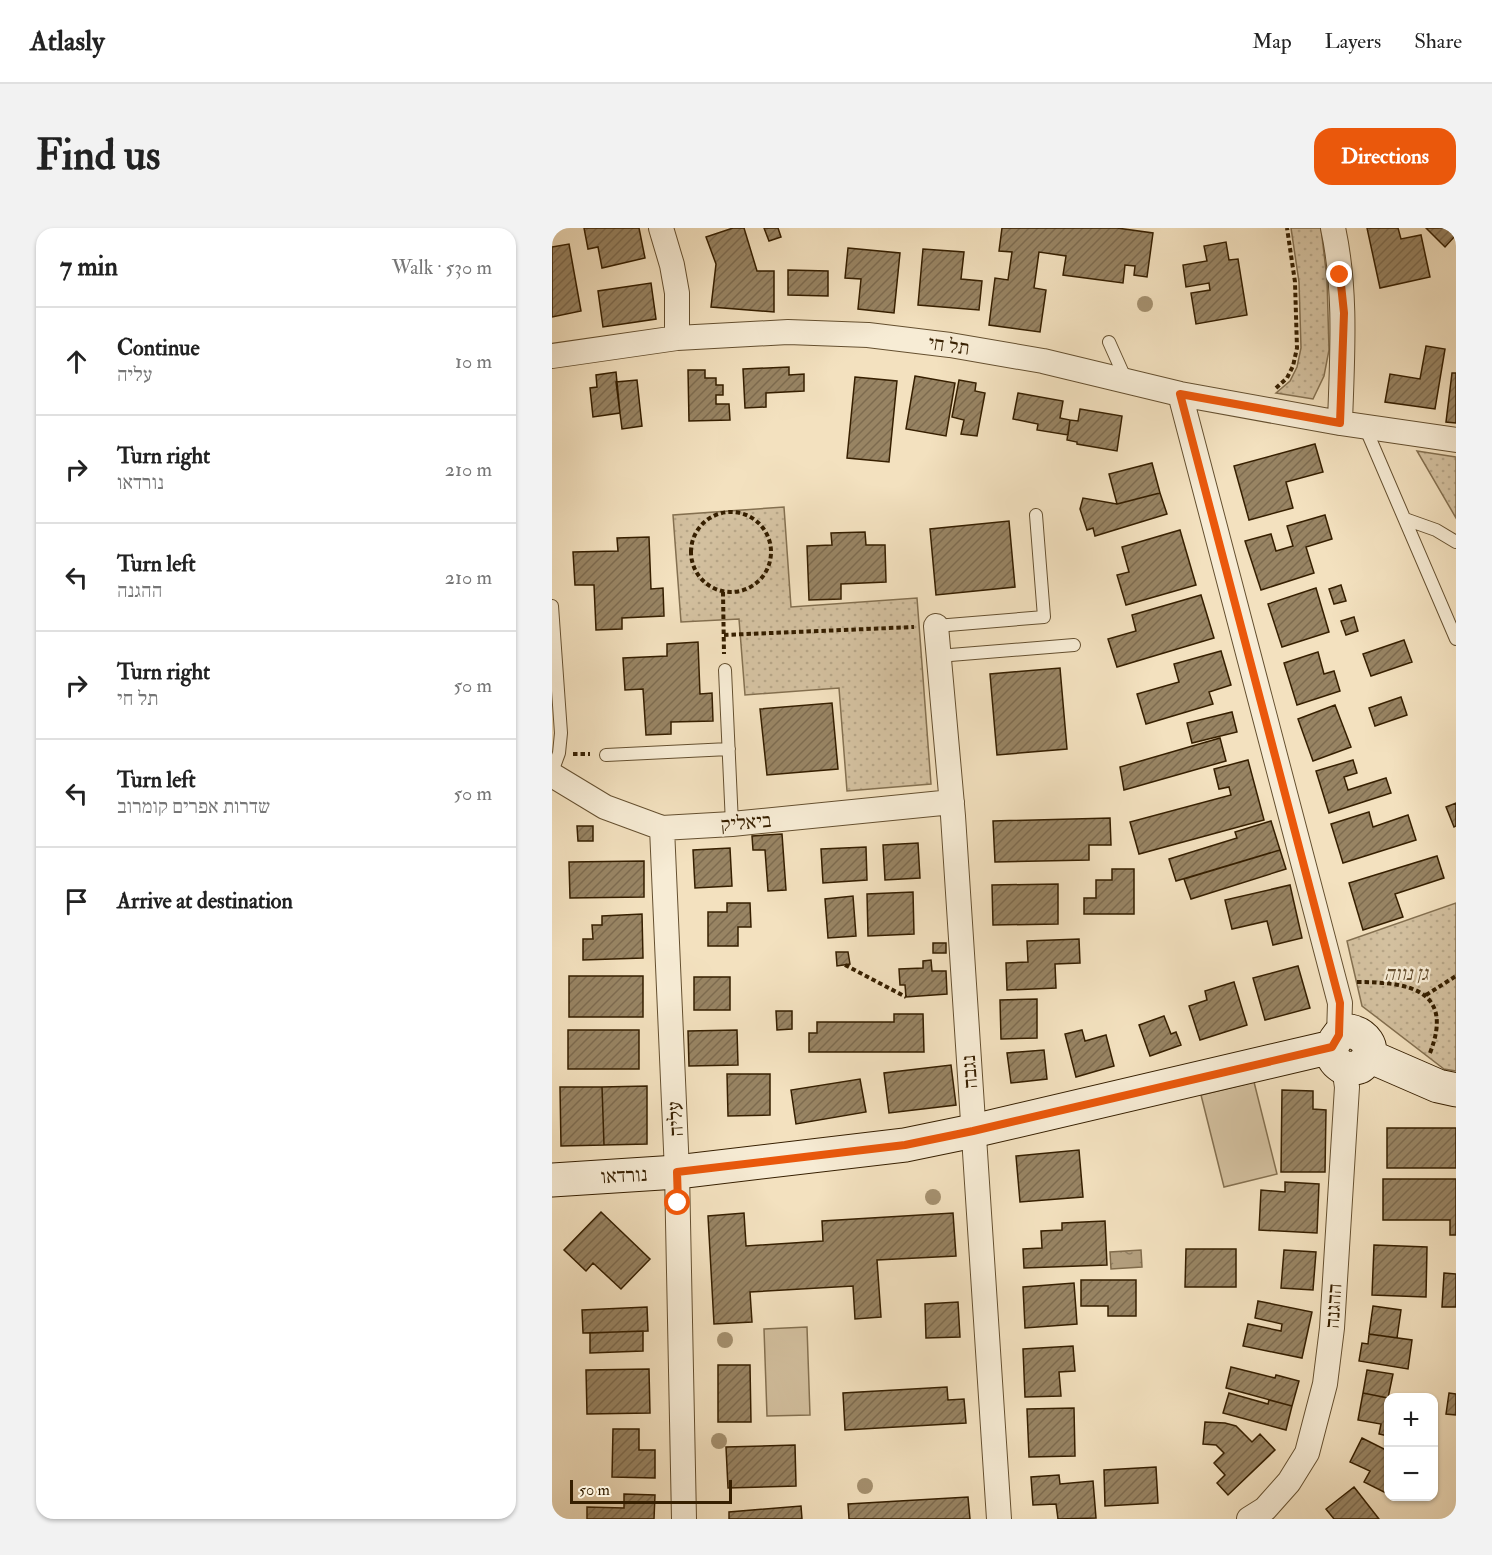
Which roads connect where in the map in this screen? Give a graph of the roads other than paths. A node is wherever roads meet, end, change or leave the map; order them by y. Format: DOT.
graph roads {
  1 [pos="661,228"];
  2 [pos="1333,228"];
  3 [pos="677,339"];
  4 [pos="1109,342"];
  5 [pos="552,356"];
  6 [pos="1126,381"];
  7 [pos="1180,394"];
  8 [pos="1340,423"];
  9 [pos="1365,427"];
  10 [pos="1456,440"];
  11 [pos="1036,515"];
  12 [pos="1405,519"];
  13 [pos="1456,542"];
  14 [pos="552,606"];
  15 [pos="936,626"];
  16 [pos="1456,639"];
  17 [pos="1074,645"];
  18 [pos="938,656"];
  19 [pos="724,670"];
  20 [pos="729,749"];
  21 [pos="606,754"];
  22 [pos="554,767"];
  23 [pos="952,802"];
  24 [pos="732,824"];
  25 [pos="663,828"];
  26 [pos="1346,1052"];
  27 [pos="1456,1090"];
  28 [pos="973,1131"];
  29 [pos="677,1172"];
  30 [pos="552,1180"];
  31 [pos="684,1519"];
  32 [pos="999,1519"];
  33 [pos="1250,1519"];
  1 -- 3 [label="street"];
  2 -- 8 [label="street"];
  3 -- 5 [label="street, תל חי"];
  3 -- 6 [label="street, תל חי"];
  4 -- 6 [label="lane"];
  6 -- 7 [label="street, תל חי"];
  7 -- 8 [label="street, תל חי"];
  7 -- 26 [label="street, ההגנה"];
  8 -- 9 [label="street, תל חי"];
  9 -- 10 [label="street, תל חי"];
  9 -- 12 [label="lane"];
  11 -- 15 [label="lane"];
  12 -- 13 [label="lane"];
  12 -- 16 [label="lane"];
  14 -- 22 [label="lane"];
  15 -- 18 [label="street, נגבה"];
  17 -- 18 [label="lane"];
  18 -- 23 [label="street, נגבה"];
  19 -- 20 [label="lane"];
  20 -- 21 [label="lane"];
  20 -- 24 [label="lane"];
  22 -- 25 [label="street, ביאליק"];
  23 -- 24 [label="street, ביאליק"];
  23 -- 28 [label="street, נגבה"];
  24 -- 25 [label="street, ביאליק"];
  25 -- 29 [label="street, עליה"];
  26 -- 27 [label="street"];
  26 -- 28 [label="street, נורדאו"];
  26 -- 33 [label="street, ההגנה"];
  28 -- 29 [label="street, נורדאו"];
  28 -- 32 [label="street, נגבה"];
  29 -- 30 [label="street, נורדאו"];
  29 -- 31 [label="street, עליה"];
}
